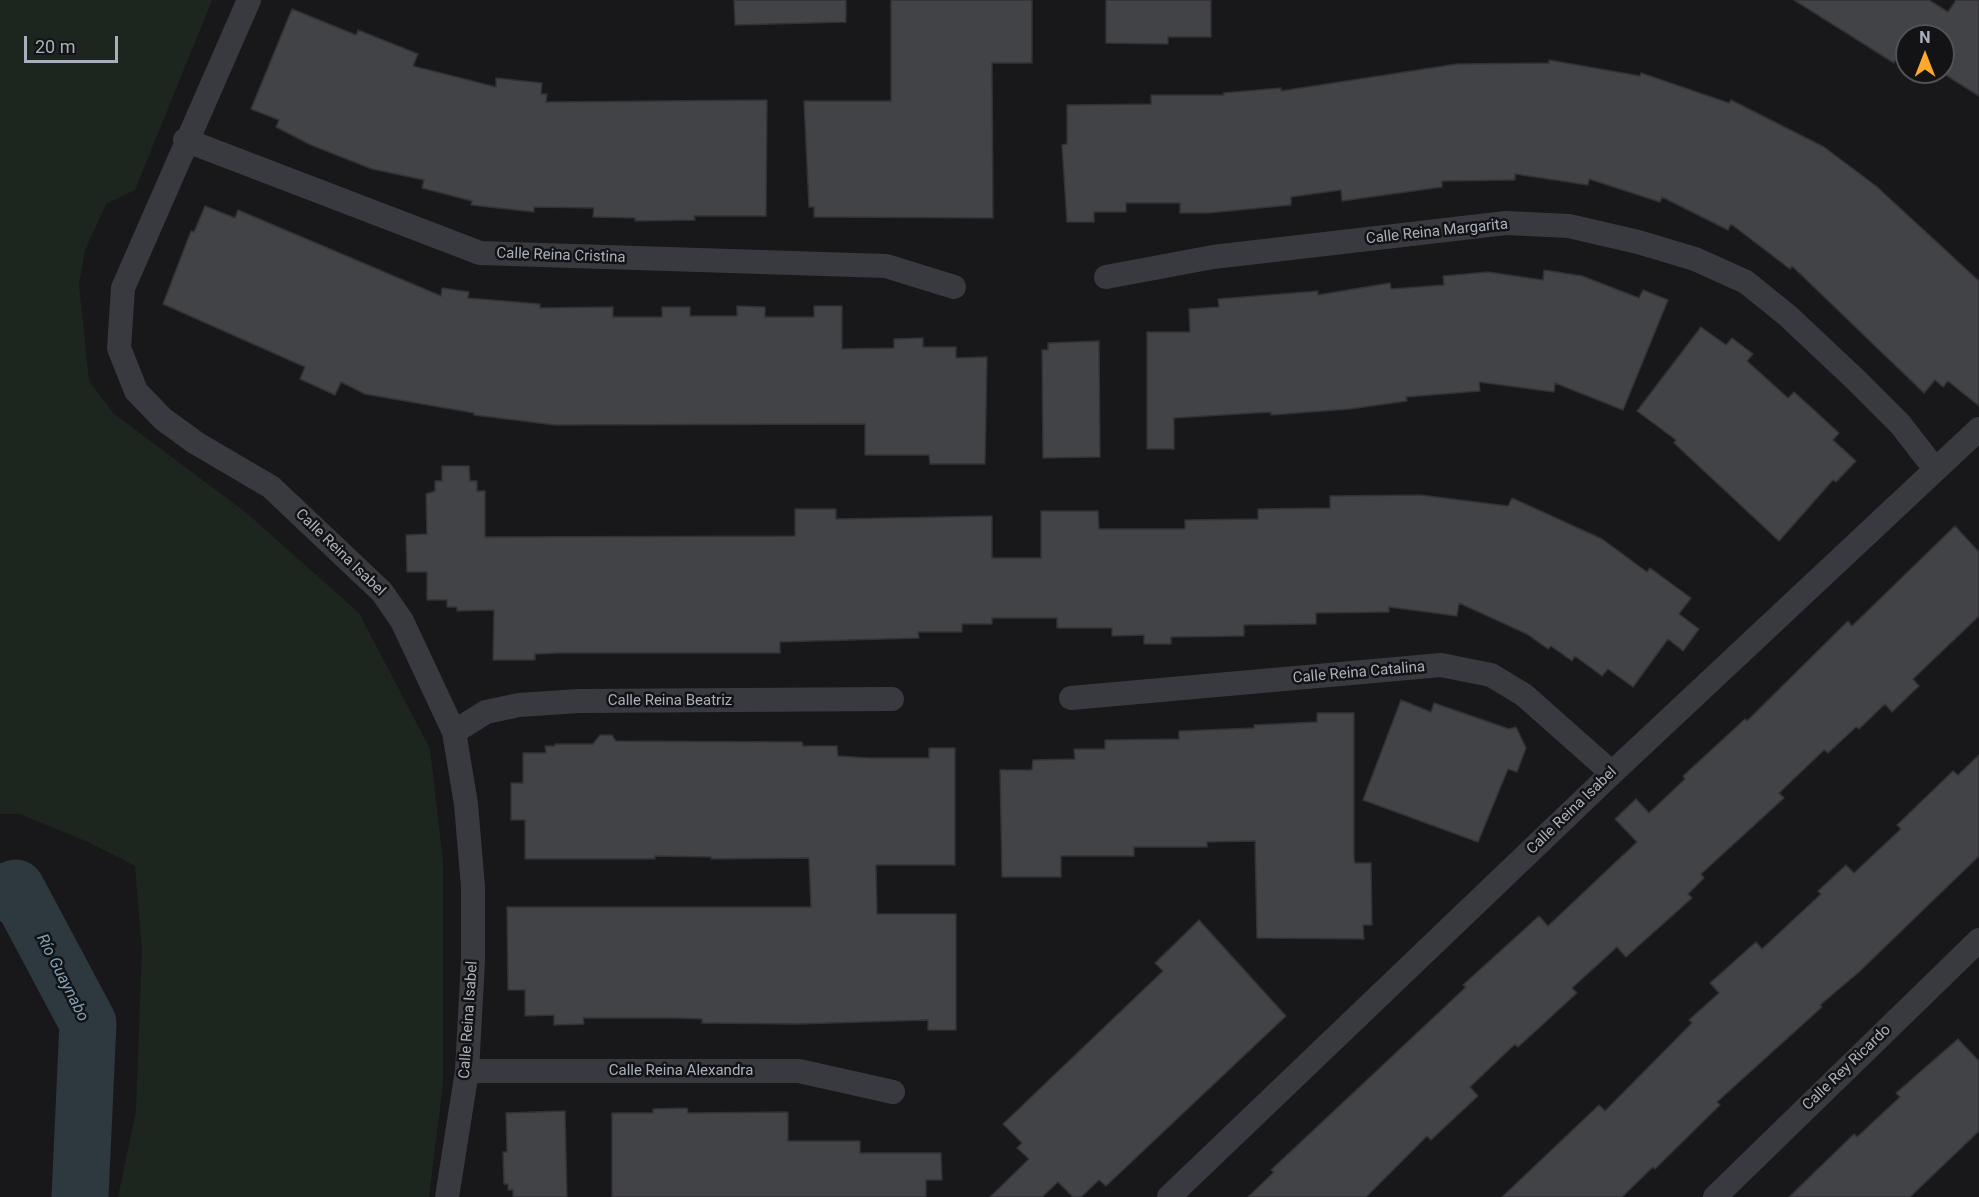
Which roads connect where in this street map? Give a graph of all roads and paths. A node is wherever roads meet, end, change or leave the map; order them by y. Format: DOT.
graph roads {
  1 [pos="249,0"];
  2 [pos="185,140"];
  3 [pos="1106,277"];
  4 [pos="954,286"];
  5 [pos="1979,429"];
  6 [pos="1935,469"];
  7 [pos="1071,698"];
  8 [pos="892,699"];
  9 [pos="454,732"];
  10 [pos="1612,773"];
  11 [pos="1979,940"];
  12 [pos="467,1071"];
  13 [pos="893,1092"];
  14 [pos="447,1197"];
  15 [pos="1169,1197"];
  16 [pos="1715,1197"];
  1 -- 2 [label="street, Calle Reina Isabel"];
  2 -- 4 [label="street, Calle Reina Cristina"];
  2 -- 9 [label="street, Calle Reina Isabel"];
  3 -- 6 [label="street, Calle Reina Margarita"];
  5 -- 6 [label="street, Calle Reina Isabel"];
  6 -- 10 [label="street, Calle Reina Isabel"];
  7 -- 10 [label="street, Calle Reina Catalina"];
  8 -- 9 [label="street, Calle Reina Beatriz"];
  9 -- 12 [label="street, Calle Reina Isabel"];
  10 -- 15 [label="street, Calle Reina Isabel"];
  11 -- 16 [label="street, Calle Rey Ricardo"];
  12 -- 13 [label="street, Calle Reina Alexandra"];
  12 -- 14 [label="street, Calle Reina Isabel"];
}
